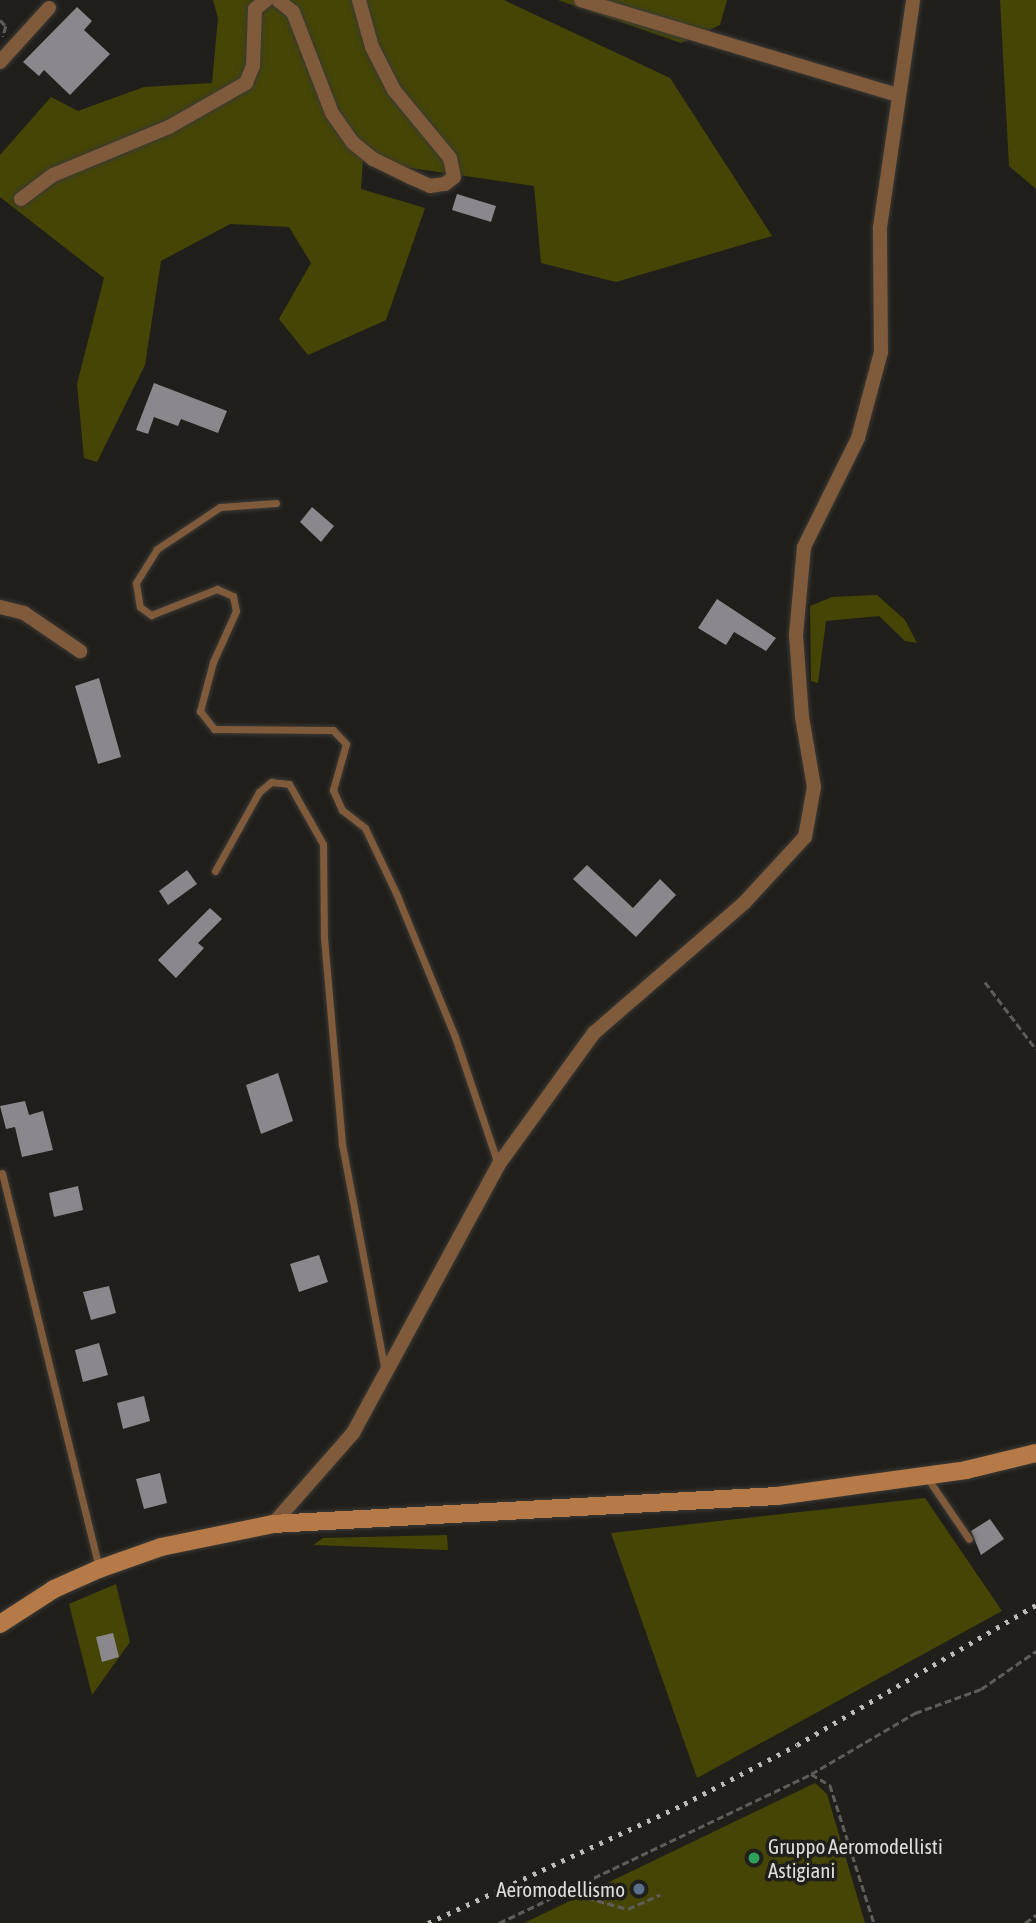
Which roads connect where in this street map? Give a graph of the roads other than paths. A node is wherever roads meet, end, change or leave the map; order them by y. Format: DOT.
graph roads {
  1 [pos="266,0"];
  2 [pos="278,0"];
  3 [pos="359,0"];
  4 [pos="581,0"];
  5 [pos="913,0"];
  6 [pos="49,8"];
  7 [pos="0,62"];
  8 [pos="897,95"];
  9 [pos="21,198"];
  10 [pos="276,503"];
  11 [pos="0,607"];
  12 [pos="80,651"];
  13 [pos="215,871"];
  14 [pos="499,1164"];
  15 [pos="2,1173"];
  16 [pos="386,1376"];
  17 [pos="1036,1453"];
  18 [pos="925,1476"];
  19 [pos="273,1524"];
  20 [pos="969,1539"];
  21 [pos="99,1569"];
  22 [pos="0,1623"];
  1 -- 9 [label="street"];
  2 -- 3 [label="street"];
  4 -- 8 [label="street"];
  5 -- 8 [label="street"];
  6 -- 7 [label="street"];
  8 -- 14 [label="street"];
  10 -- 14 [label="lane"];
  11 -- 12 [label="street"];
  13 -- 16 [label="lane"];
  14 -- 16 [label="street"];
  15 -- 21 [label="lane"];
  16 -- 19 [label="street"];
  17 -- 18 [label="street"];
  18 -- 19 [label="street"];
  18 -- 20 [label="lane"];
  19 -- 21 [label="street"];
  21 -- 22 [label="street"];
}
